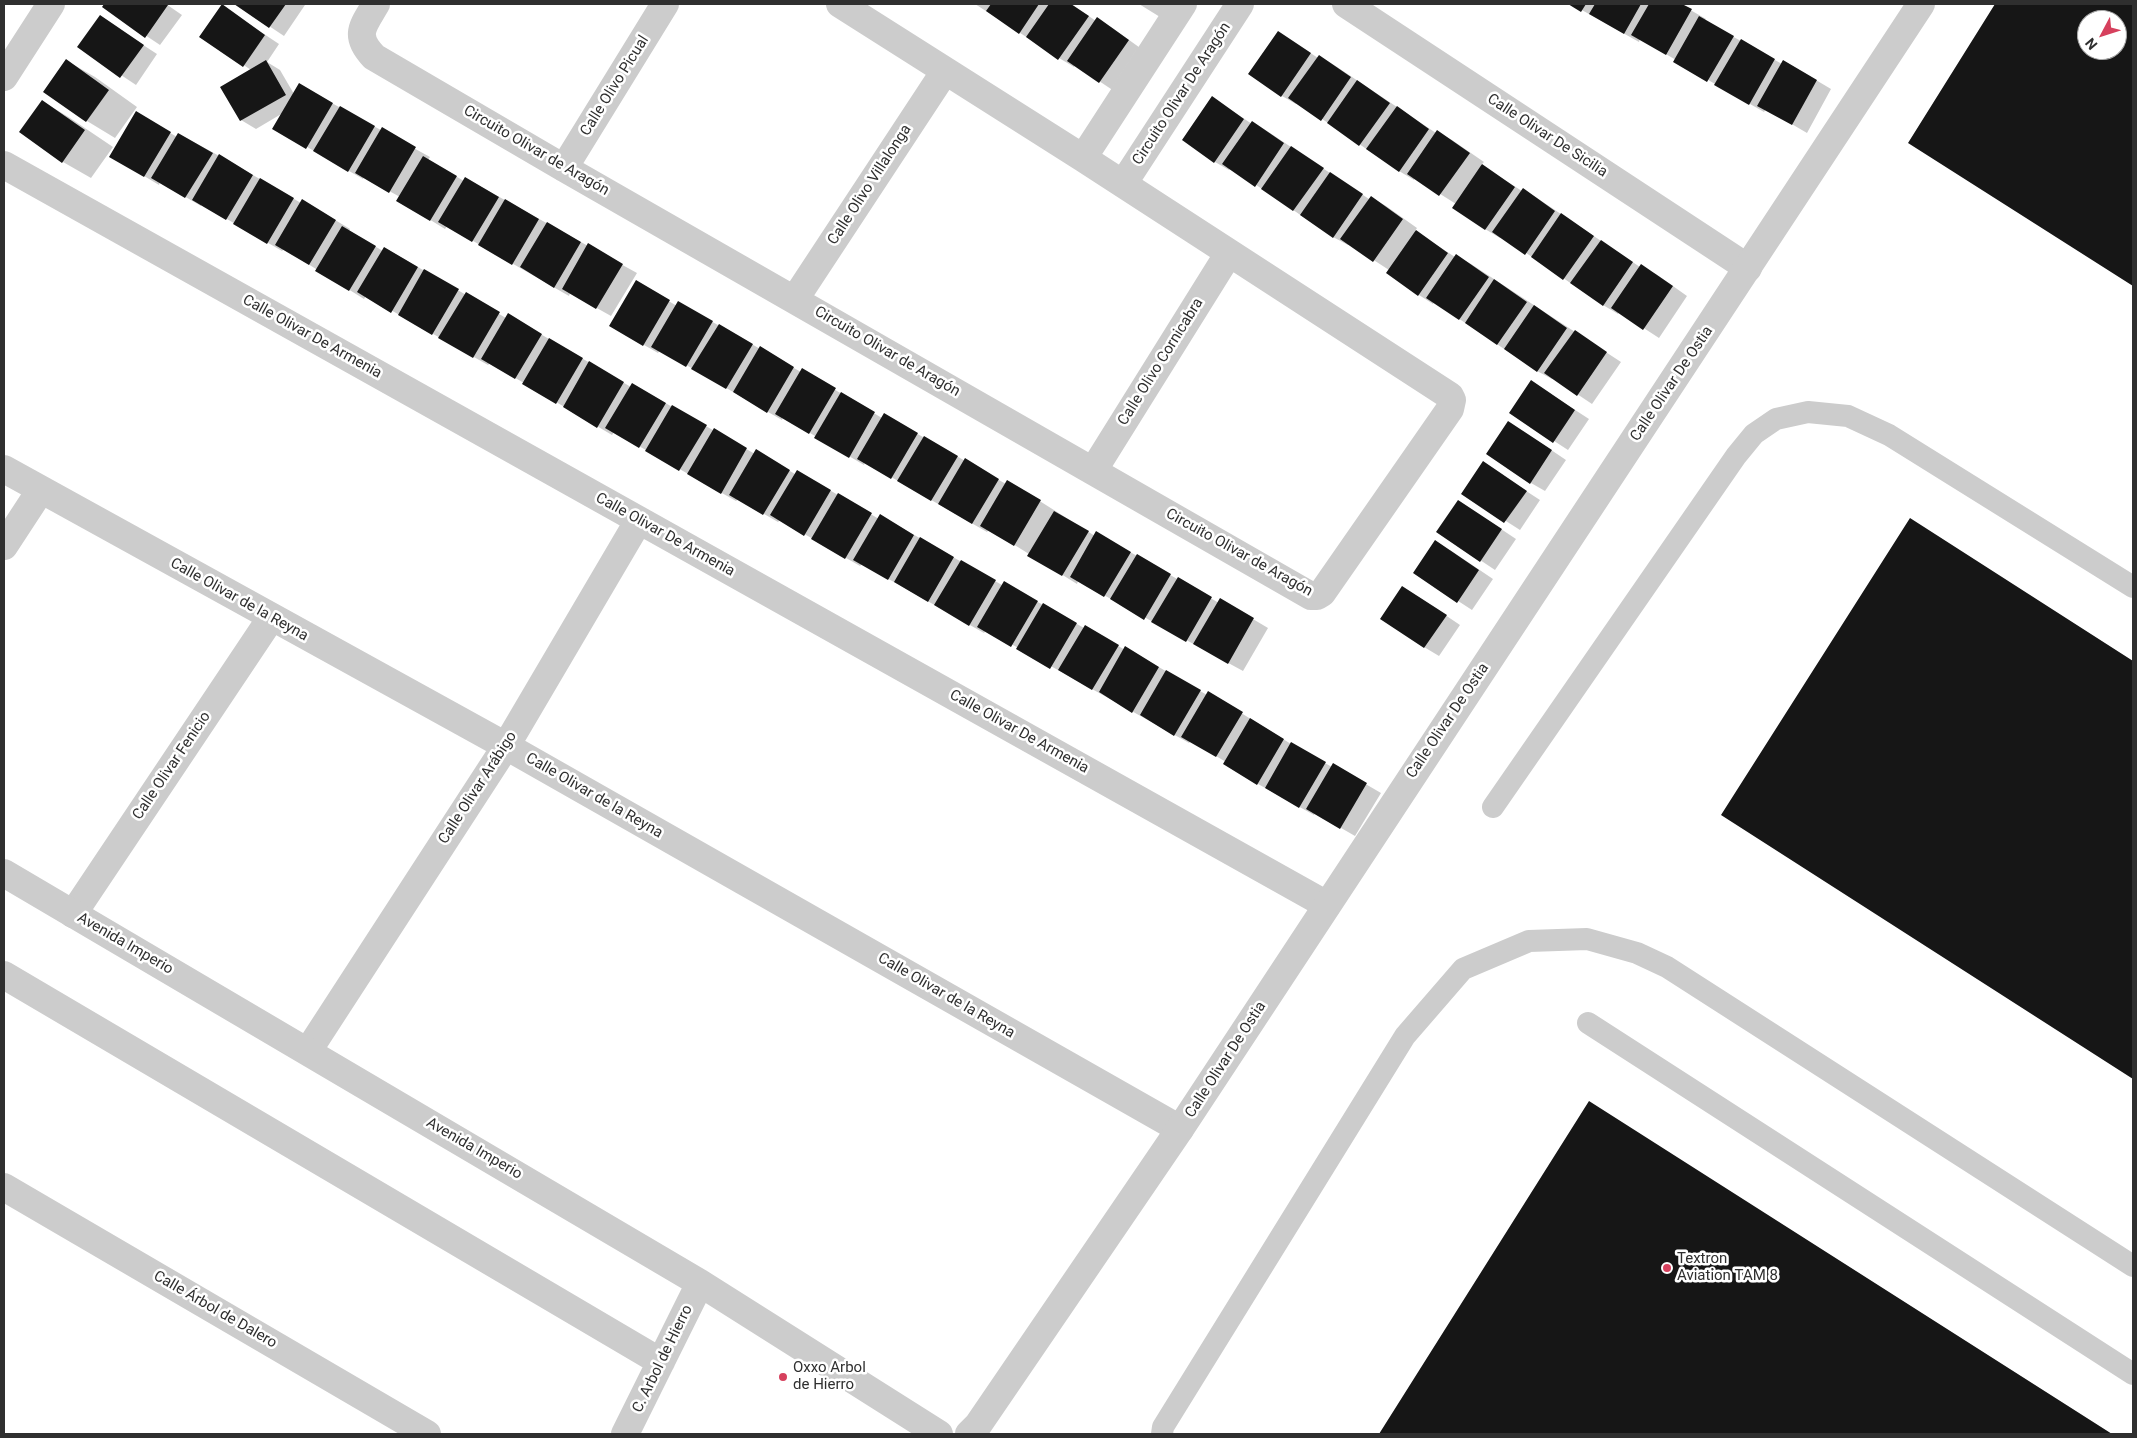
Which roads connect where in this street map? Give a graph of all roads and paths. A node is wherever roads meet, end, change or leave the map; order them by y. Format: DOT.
graph roads {
  1 [pos="51,4"];
  2 [pos="376,4"];
  3 [pos="665,4"];
  4 [pos="840,4"];
  5 [pos="1183,4"];
  6 [pos="1240,4"];
  7 [pos="1346,4"];
  8 [pos="1921,4"];
  9 [pos="945,71"];
  10 [pos="4,77"];
  11 [pos="1083,158"];
  12 [pos="4,165"];
  13 [pos="564,168"];
  14 [pos="1123,184"];
  15 [pos="1229,253"];
  16 [pos="1748,268"];
  17 [pos="795,299"];
  18 [pos="4,470"];
  19 [pos="1093,471"];
  20 [pos="40,491"];
  21 [pos="639,520"];
  22 [pos="4,546"];
  23 [pos="2133,587"];
  24 [pos="271,618"];
  25 [pos="506,746"];
  26 [pos="1493,807"];
  27 [pos="4,873"];
  28 [pos="1327,905"];
  29 [pos="73,914"];
  30 [pos="4,975"];
  31 [pos="1588,1023"];
  32 [pos="308,1052"];
  33 [pos="1180,1130"];
  34 [pos="4,1187"];
  35 [pos="2133,1266"];
  36 [pos="700,1283"];
  37 [pos="661,1362"];
  38 [pos="2133,1374"];
  39 [pos="427,1434"];
  40 [pos="626,1434"];
  41 [pos="939,1434"];
  42 [pos="969,1434"];
  43 [pos="1162,1434"];
  1 -- 10 [label="street"];
  2 -- 13 [label="street, Circuito Olivar de Aragón"];
  3 -- 13 [label="street, Calle Olivo Picual"];
  4 -- 9 [label="street, Circuito Olivar de Aragón"];
  5 -- 11 [label="street"];
  6 -- 14 [label="street, Circuito Olivar De Aragón"];
  7 -- 16 [label="street, Calle Olivar De Sicilia"];
  8 -- 16 [label="street, Calle Olivar De Ostia"];
  9 -- 11 [label="street, Circuito Olivar de Aragón"];
  9 -- 17 [label="street, Calle Olivo Villalonga"];
  11 -- 14 [label="street, Circuito Olivar de Aragón"];
  12 -- 21 [label="street, Calle Olivar De Armenia"];
  13 -- 17 [label="street, Circuito Olivar de Aragón"];
  14 -- 15 [label="street, Circuito Olivar de Aragón"];
  15 -- 19 [label="street, Calle Olivo Cornicabra"];
  15 -- 19 [label="street, Circuito Olivar de Aragón"];
  16 -- 28 [label="street, Calle Olivar De Ostia"];
  17 -- 19 [label="street, Circuito Olivar de Aragón"];
  18 -- 20 [label="street, Calle Olivar de la Reyna"];
  20 -- 22 [label="street"];
  20 -- 24 [label="street, Calle Olivar de la Reyna"];
  21 -- 25 [label="street, Calle Olivar Arábigo"];
  21 -- 28 [label="street, Calle Olivar De Armenia"];
  23 -- 26 [label="lane"];
  24 -- 25 [label="street, Calle Olivar de la Reyna"];
  24 -- 29 [label="street, Calle Olivar Fenicio"];
  25 -- 32 [label="street, Calle Olivar Arábigo"];
  25 -- 33 [label="street, Calle Olivar de la Reyna"];
  27 -- 29 [label="street, Avenida Imperio"];
  28 -- 33 [label="street, Calle Olivar De Ostia"];
  29 -- 32 [label="street, Avenida Imperio"];
  30 -- 37 [label="street"];
  31 -- 38 [label="lane"];
  32 -- 36 [label="street, Avenida Imperio"];
  33 -- 42 [label="street, Calle Olivar De Ostia"];
  34 -- 39 [label="street, Calle Árbol de Dalero"];
  35 -- 43 [label="lane"];
  36 -- 37 [label="street, C. Arbol de Hierro"];
  36 -- 41 [label="street, Avenida Imperio"];
  37 -- 40 [label="street, C. Arbol de Hierro"];
}
